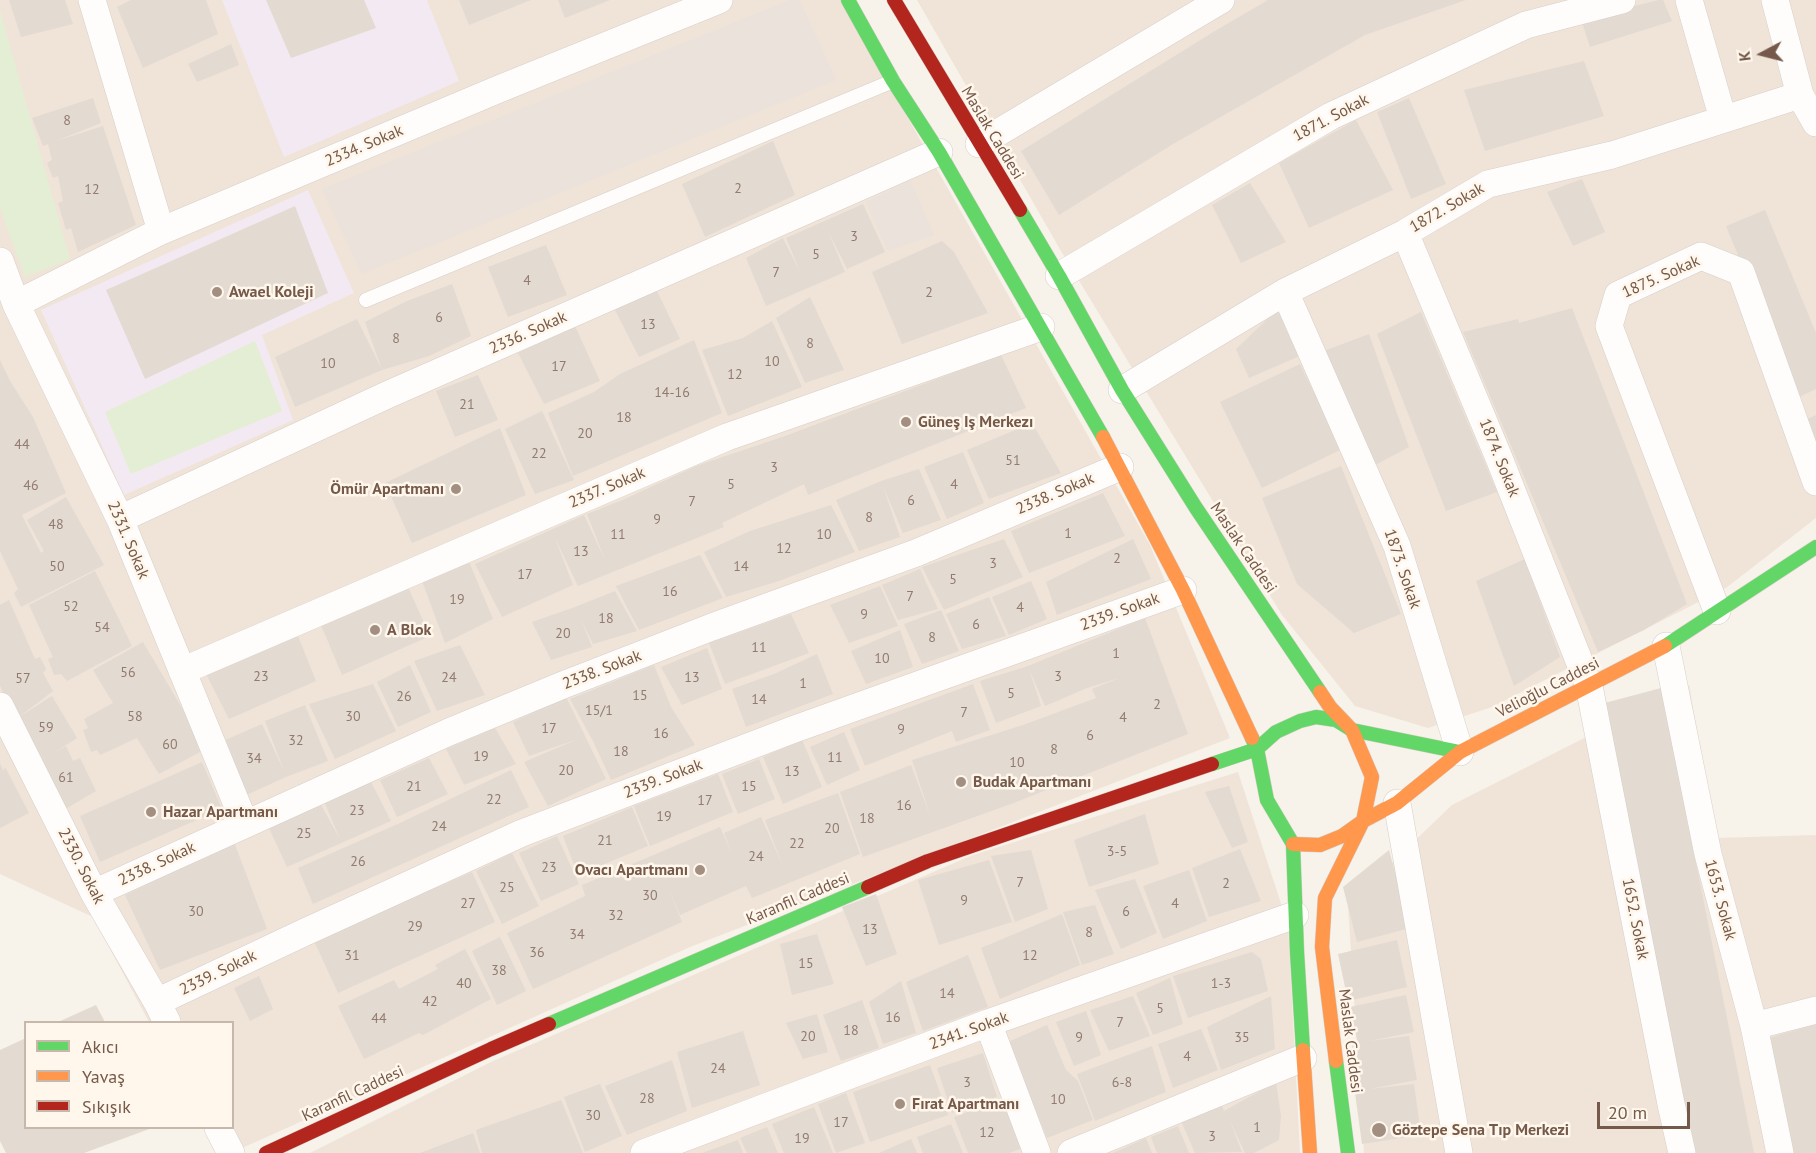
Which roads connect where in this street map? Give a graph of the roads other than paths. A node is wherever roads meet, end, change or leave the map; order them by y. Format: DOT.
graph roads {
  1 [pos="92,0"];
  2 [pos="719,0"];
  3 [pos="848,0"];
  4 [pos="894,0"];
  5 [pos="1221,0"];
  6 [pos="1622,0"];
  7 [pos="1689,0"];
  8 [pos="1775,0"];
  9 [pos="893,81"];
  10 [pos="1800,95"];
  11 [pos="1723,119"];
  12 [pos="1816,123"];
  13 [pos="979,144"];
  14 [pos="939,152"];
  15 [pos="161,231"];
  16 [pos="1405,233"];
  17 [pos="0,261"];
  18 [pos="1059,276"];
  19 [pos="1285,291"];
  20 [pos="366,300"];
  21 [pos="16,304"];
  22 [pos="1041,327"];
  23 [pos="1122,390"];
  24 [pos="1120,467"];
  25 [pos="1816,482"];
  26 [pos="120,519"];
  27 [pos="1816,547"];
  28 [pos="1183,590"];
  29 [pos="1717,610"];
  30 [pos="1666,646"];
  31 [pos="182,671"];
  32 [pos="1589,686"];
  33 [pos="0,706"];
  34 [pos="1352,730"];
  35 [pos="1257,749"];
  36 [pos="1461,752"];
  37 [pos="1397,803"];
  38 [pos="1363,821"];
  39 [pos="244,824"];
  40 [pos="1293,844"];
  41 [pos="94,893"];
  42 [pos="1295,915"];
  43 [pos="1816,1010"];
  44 [pos="162,1012"];
  45 [pos="988,1023"];
  46 [pos="1754,1026"];
  47 [pos="1304,1058"];
  48 [pos="219,1129"];
  49 [pos="231,1153"];
  50 [pos="266,1153"];
  51 [pos="644,1153"];
  52 [pos="1037,1153"];
  53 [pos="1071,1153"];
  54 [pos="1310,1153"];
  55 [pos="1348,1153"];
  56 [pos="1459,1153"];
  57 [pos="1682,1153"];
  58 [pos="1780,1153"];
  1 -- 15 [label="street"];
  2 -- 15 [label="street, 2334. Sokak"];
  3 -- 9 [label="main road"];
  4 -- 13 [label="main road, Maslak Caddesi"];
  5 -- 13 [label="street"];
  6 -- 18 [label="street, 1871. Sokak"];
  7 -- 11 [label="street"];
  8 -- 10 [label="street"];
  9 -- 14 [label="main road"];
  9 -- 20 [label="lane"];
  10 -- 11 [label="street, 1872. Sokak"];
  10 -- 12 [label="street"];
  11 -- 16 [label="street, 1872. Sokak"];
  13 -- 18 [label="main road, Maslak Caddesi"];
  14 -- 22 [label="main road"];
  14 -- 26 [label="street, 2336. Sokak"];
  15 -- 21 [label="street, 2334. Sokak"];
  16 -- 19 [label="street, 1872. Sokak"];
  16 -- 32 [label="street, 1874. Sokak"];
  17 -- 21 [label="street, 2331. Sokak"];
  18 -- 23 [label="main road, Maslak Caddesi"];
  19 -- 23 [label="street, 1872. Sokak"];
  19 -- 36 [label="street, 1873. Sokak"];
  21 -- 26 [label="street, 2331. Sokak"];
  22 -- 24 [label="main road"];
  22 -- 31 [label="street, 2337. Sokak"];
  23 -- 34 [label="main road, Maslak Caddesi"];
  24 -- 28 [label="main road"];
  24 -- 39 [label="street, 2338. Sokak"];
  25 -- 29 [label="street, 1875. Sokak"];
  26 -- 31 [label="street, 2331. Sokak"];
  27 -- 29 [label="main road, Velioğlu Caddesi"];
  28 -- 35 [label="main road"];
  28 -- 44 [label="street, 2339. Sokak"];
  29 -- 30 [label="main road, Velioğlu Caddesi"];
  30 -- 32 [label="main road, Velioğlu Caddesi"];
  30 -- 46 [label="street, 1653. Sokak"];
  31 -- 39 [label="street, 2331. Sokak"];
  32 -- 36 [label="main road, Velioğlu Caddesi"];
  32 -- 57 [label="street, 1652. Sokak"];
  33 -- 41 [label="street, 2330. Sokak"];
  34 -- 35 [label="main road, Karanfil Caddesi"];
  34 -- 36 [label="main road"];
  34 -- 38 [label="main road, Maslak Caddesi"];
  35 -- 40 [label="main road"];
  35 -- 50 [label="main road, Karanfil Caddesi"];
  36 -- 37 [label="main road, Velioğlu Caddesi"];
  37 -- 38 [label="main road, Velioğlu Caddesi"];
  37 -- 56 [label="street"];
  38 -- 40 [label="main road, Velioğlu Caddesi"];
  38 -- 55 [label="main road, Maslak Caddesi"];
  39 -- 41 [label="street, 2338. Sokak"];
  40 -- 42 [label="main road"];
  41 -- 44 [label="street, 2330. Sokak"];
  42 -- 45 [label="street, 2341. Sokak"];
  42 -- 47 [label="main road"];
  43 -- 46 [label="street"];
  45 -- 51 [label="street, 2341. Sokak"];
  45 -- 52 [label="street"];
  46 -- 58 [label="street, 1653. Sokak"];
  47 -- 53 [label="street"];
  47 -- 54 [label="main road"];
  48 -- 49 [label="street"];
}
